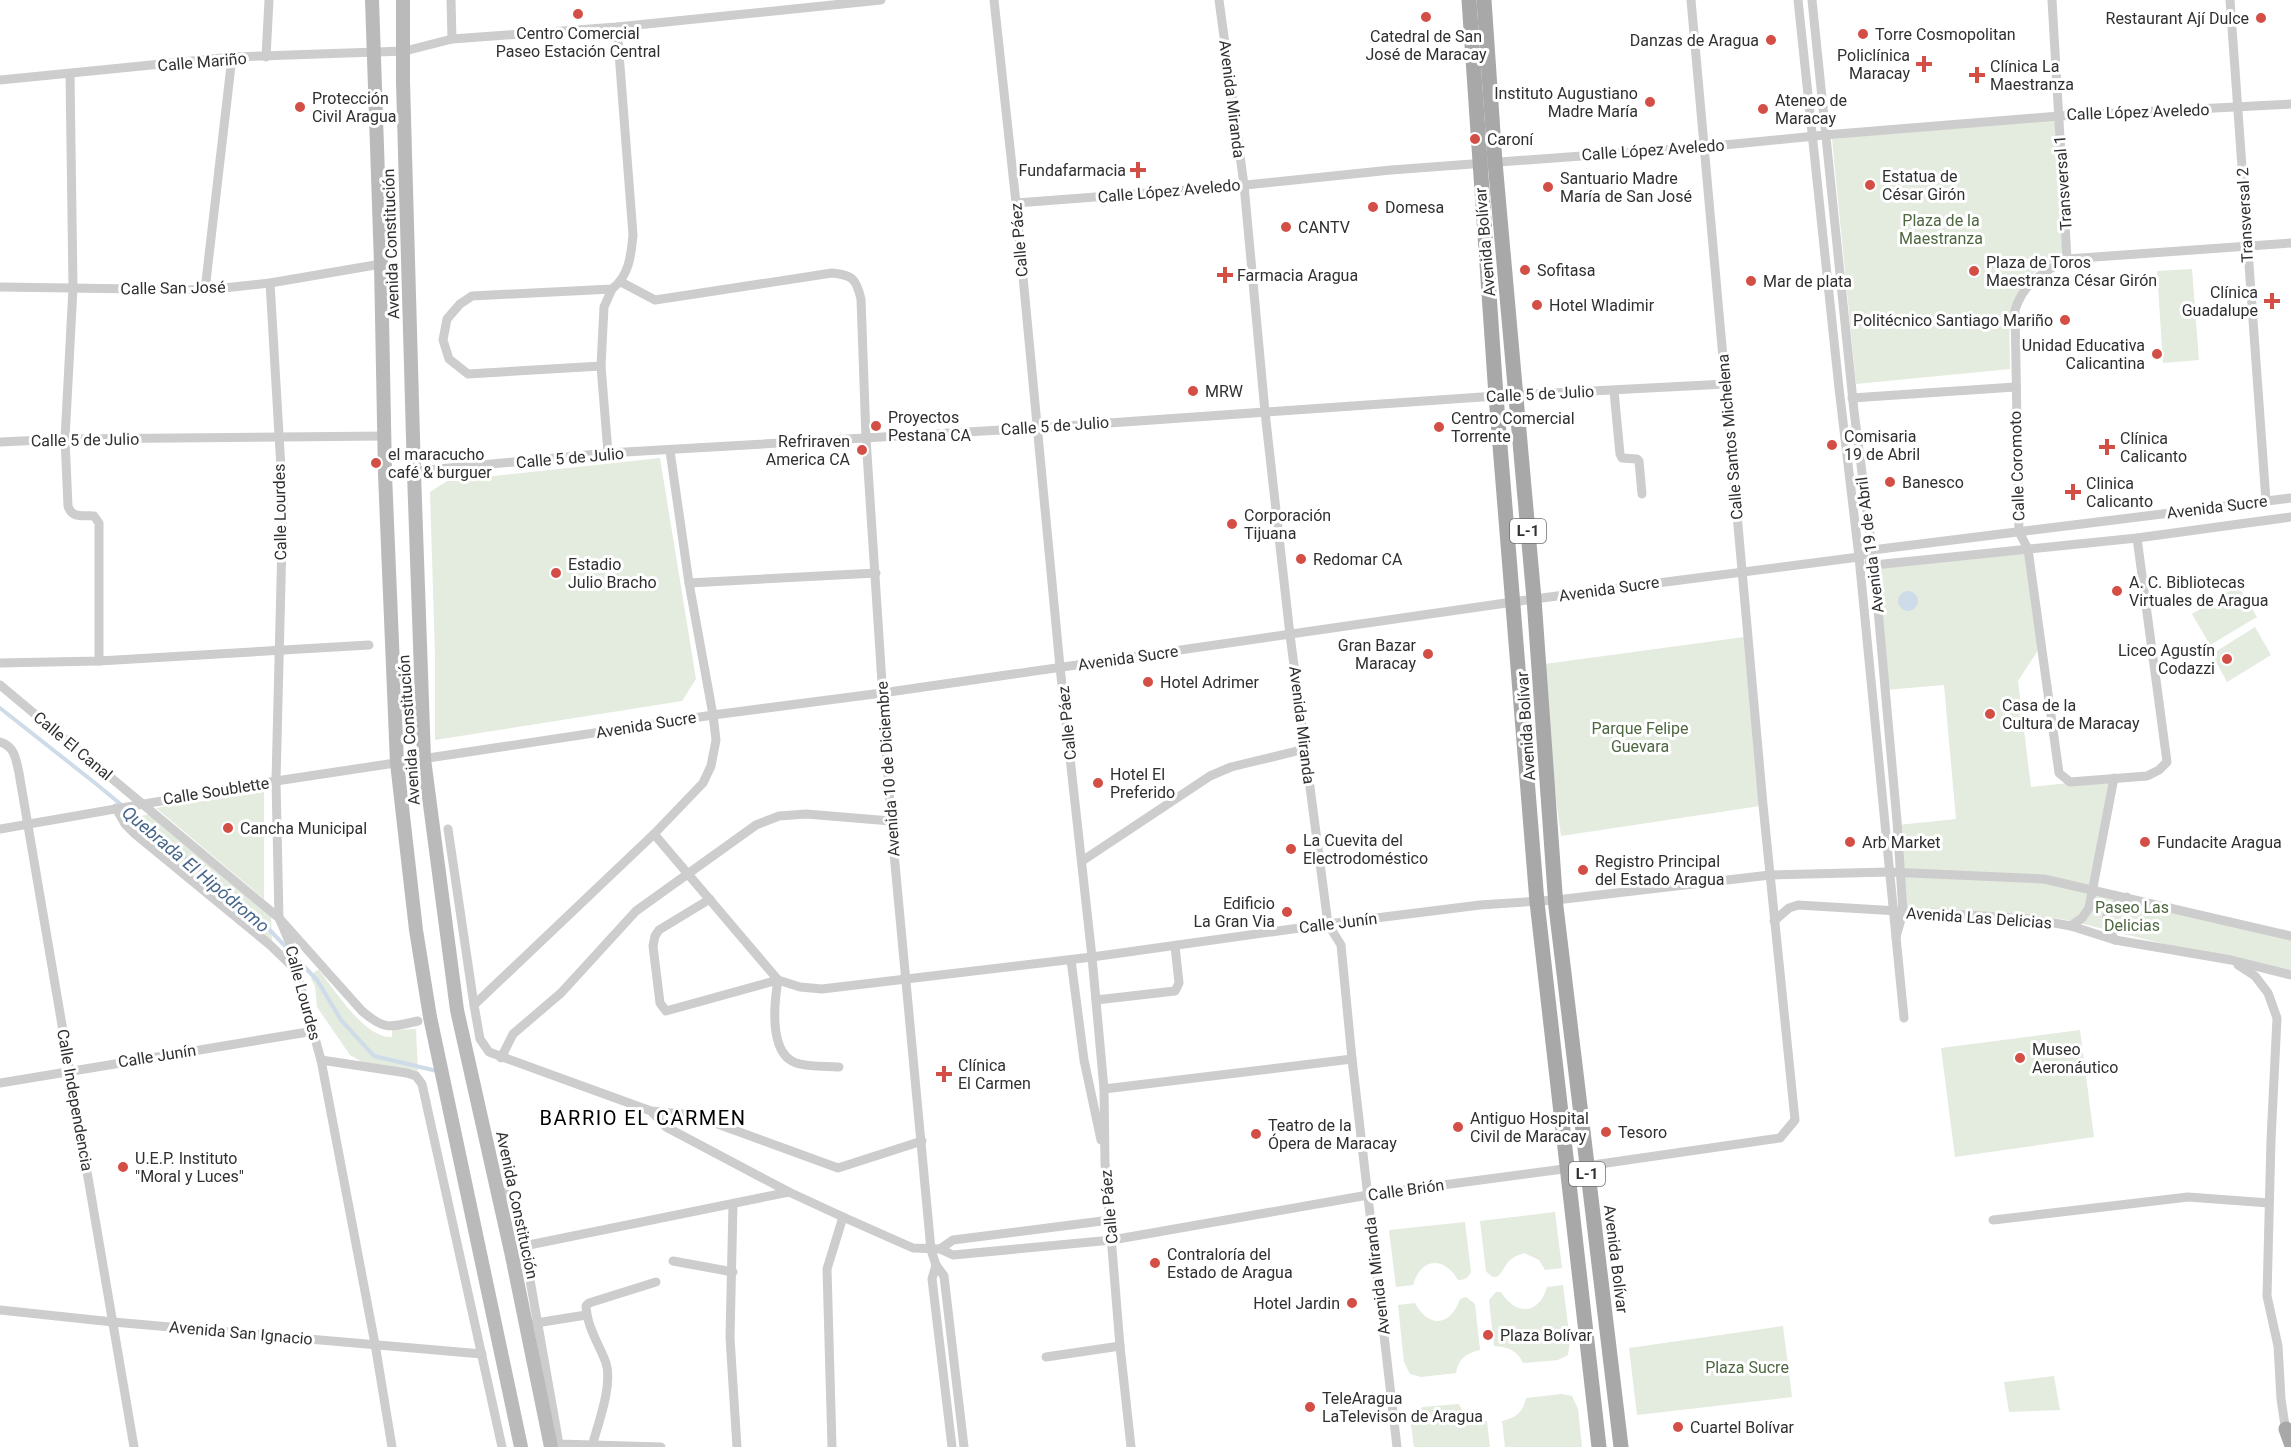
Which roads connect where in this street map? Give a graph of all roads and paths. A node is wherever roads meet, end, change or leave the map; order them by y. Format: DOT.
graph roads {
  1 [pos="270,0"];
  2 [pos="372,0"];
  3 [pos="404,0"];
  4 [pos="451,0"];
  5 [pos="881,0"];
  6 [pos="994,0"];
  7 [pos="1219,0"];
  8 [pos="1468,0"];
  9 [pos="1484,0"];
  10 [pos="1691,0"];
  11 [pos="1798,0"];
  12 [pos="1812,0"];
  13 [pos="2052,0"];
  14 [pos="2230,0"];
  15 [pos="617,27"];
  16 [pos="452,39"];
  17 [pos="405,51"];
  18 [pos="372,52"];
  19 [pos="232,57"];
  20 [pos="266,57"];
  21 [pos="69,74"];
  22 [pos="0,80"];
  23 [pos="2291,104"];
  24 [pos="2239,108"];
  25 [pos="2059,116"];
  26 [pos="1825,135"];
  27 [pos="1811,136"];
  28 [pos="1704,147"];
  29 [pos="1488,163"];
  30 [pos="1244,185"];
  31 [pos="1016,203"];
  32 [pos="2291,243"];
  33 [pos="2246,248"];
  34 [pos="2067,259"];
  35 [pos="381,264"];
  36 [pos="621,282"];
  37 [pos="270,283"];
  38 [pos="0,286"];
  39 [pos="73,288"];
  40 [pos="612,289"];
  41 [pos="205,290"];
  42 [pos="601,366"];
  43 [pos="1726,384"];
  44 [pos="2015,387"];
  45 [pos="1614,391"];
  46 [pos="1496,396"];
  47 [pos="1516,396"];
  48 [pos="1852,398"];
  49 [pos="1265,412"];
  50 [pos="1037,428"];
  51 [pos="385,436"];
  52 [pos="278,438"];
  53 [pos="866,438"];
  54 [pos="65,439"];
  55 [pos="0,442"];
  56 [pos="670,451"];
  57 [pos="608,453"];
  58 [pos="414,473"];
  59 [pos="385,474"];
  60 [pos="1642,494"];
  61 [pos="2291,498"];
  62 [pos="2266,501"];
  63 [pos="2291,517"];
  64 [pos="2019,532"];
  65 [pos="2137,538"];
  66 [pos="2028,549"];
  67 [pos="1872,550"];
  68 [pos="1859,557"];
  69 [pos="1874,565"];
  70 [pos="1742,572"];
  71 [pos="876,573"];
  72 [pos="689,583"];
  73 [pos="1534,599"];
  74 [pos="1513,602"];
  75 [pos="1290,635"];
  76 [pos="369,645"];
  77 [pos="280,652"];
  78 [pos="99,661"];
  79 [pos="0,663"];
  80 [pos="1060,667"];
  81 [pos="0,685"];
  82 [pos="882,693"];
  83 [pos="713,715"];
  84 [pos="0,742"];
  85 [pos="1305,749"];
  86 [pos="424,759"];
  87 [pos="397,763"];
  88 [pos="2114,778"];
  89 [pos="276,781"];
  90 [pos="138,805"];
  91 [pos="117,808"];
  92 [pos="891,821"];
  93 [pos="27,825"];
  94 [pos="0,830"];
  95 [pos="448,830"];
  96 [pos="654,834"];
  97 [pos="1082,861"];
  98 [pos="1889,872"];
  99 [pos="1902,872"];
  100 [pos="688,873"];
  101 [pos="1770,875"];
  102 [pos="2093,890"];
  103 [pos="2127,897"];
  104 [pos="710,899"];
  105 [pos="1556,900"];
  106 [pos="1537,902"];
  107 [pos="1892,911"];
  108 [pos="1903,912"];
  109 [pos="279,918"];
  110 [pos="1774,921"];
  111 [pos="1328,924"];
  112 [pos="2071,926"];
  113 [pos="2291,936"];
  114 [pos="1896,938"];
  115 [pos="2115,940"];
  116 [pos="1175,946"];
  117 [pos="1092,957"];
  118 [pos="1071,960"];
  119 [pos="2231,960"];
  120 [pos="295,968"];
  121 [pos="2291,975"];
  122 [pos="906,978"];
  123 [pos="778,980"];
  124 [pos="1096,1000"];
  125 [pos="474,1005"];
  126 [pos="1904,1018"];
  127 [pos="418,1021"];
  128 [pos="314,1031"];
  129 [pos="501,1058"];
  130 [pos="1352,1059"];
  131 [pos="321,1060"];
  132 [pos="838,1067"];
  133 [pos="70,1071"];
  134 [pos="0,1083"];
  135 [pos="1104,1089"];
  136 [pos="651,1111"];
  137 [pos="922,1141"];
  138 [pos="1105,1163"];
  139 [pos="1586,1166"];
  140 [pos="1566,1168"];
  141 [pos="497,1189"];
  142 [pos="789,1192"];
  143 [pos="1368,1195"];
  144 [pos="2269,1203"];
  145 [pos="733,1204"];
  146 [pos="843,1217"];
  147 [pos="1110,1220"];
  148 [pos="1993,1220"];
  149 [pos="1022,1230"];
  150 [pos="1112,1240"];
  151 [pos="524,1246"];
  152 [pos="1024,1248"];
  153 [pos="936,1249"];
  154 [pos="673,1261"];
  155 [pos="936,1265"];
  156 [pos="733,1272"];
  157 [pos="656,1282"];
  158 [pos="0,1310"];
  159 [pos="586,1315"];
  160 [pos="113,1322"];
  161 [pos="536,1323"];
  162 [pos="375,1344"];
  163 [pos="1120,1346"];
  164 [pos="482,1354"];
  165 [pos="1046,1357"];
  166 [pos="2288,1436"];
  167 [pos="592,1446"];
  168 [pos="134,1447"];
  169 [pos="392,1447"];
  170 [pos="502,1447"];
  171 [pos="521,1447"];
  172 [pos="551,1447"];
  173 [pos="654,1447"];
  174 [pos="661,1447"];
  175 [pos="737,1447"];
  176 [pos="832,1447"];
  177 [pos="952,1447"];
  178 [pos="964,1447"];
  179 [pos="1131,1447"];
  180 [pos="1397,1447"];
  181 [pos="1599,1447"];
  182 [pos="1621,1447"];
  183 [pos="2288,1447"];
  1 -- 20 [label="street"];
  2 -- 18 [label="street, Avenida Constitución"];
  3 -- 17 [label="street, Avenida Constitución"];
  4 -- 16 [label="street"];
  5 -- 15 [label="street"];
  6 -- 31 [label="street, Calle Páez"];
  7 -- 30 [label="street, Avenida Miranda"];
  8 -- 29 [label="main road, Avenida Bolívar / L-1"];
  9 -- 29 [label="main road, Avenida Bolívar / L-1"];
  10 -- 28 [label="street, Calle Santos Michelena"];
  11 -- 27 [label="street, Avenida 19 de Abril"];
  12 -- 26 [label="street, Avenida 19 de Abril"];
  13 -- 25 [label="street, Transversal 1"];
  14 -- 24 [label="street, Transversal 2"];
  15 -- 16 [label="street, Calle Mariño"];
  15 -- 36 [label="street"];
  16 -- 17 [label="street, Calle Mariño"];
  17 -- 18 [label="street, Calle Mariño"];
  17 -- 58 [label="street, Avenida Constitución"];
  18 -- 20 [label="street, Calle Mariño"];
  18 -- 35 [label="street, Avenida Constitución"];
  19 -- 20 [label="street, Calle Mariño"];
  19 -- 21 [label="street, Calle Mariño"];
  19 -- 41 [label="street"];
  21 -- 22 [label="street, Calle Mariño"];
  21 -- 39 [label="street"];
  23 -- 24 [label="street, Calle López Aveledo"];
  24 -- 25 [label="street, Calle López Aveledo"];
  24 -- 33 [label="street, Transversal 2"];
  25 -- 26 [label="street, Calle López Aveledo"];
  25 -- 34 [label="street, Transversal 1"];
  26 -- 27 [label="street, Calle López Aveledo"];
  26 -- 48 [label="street, Avenida 19 de Abril"];
  27 -- 28 [label="street, Calle López Aveledo"];
  27 -- 68 [label="street, Avenida 19 de Abril"];
  28 -- 29 [label="street, Calle López Aveledo"];
  28 -- 43 [label="street, Calle Santos Michelena"];
  29 -- 30 [label="street, Calle López Aveledo"];
  29 -- 46 [label="main road, Avenida Bolívar / L-1"];
  29 -- 47 [label="main road, Avenida Bolívar / L-1"];
  30 -- 31 [label="street, Calle López Aveledo"];
  30 -- 49 [label="street, Avenida Miranda"];
  31 -- 50 [label="street, Calle Páez"];
  32 -- 33 [label="street, Calle Coromoto"];
  33 -- 34 [label="street, Calle Coromoto"];
  33 -- 62 [label="street, Transversal 2"];
  34 -- 44 [label="street, Calle Coromoto"];
  35 -- 37 [label="street, Calle San José"];
  35 -- 51 [label="street, Avenida Constitución"];
  36 -- 40 [label="street"];
  36 -- 53 [label="street, Avenida 10 de Diciembre"];
  37 -- 41 [label="street, Calle San José"];
  37 -- 52 [label="street, Calle Lourdes"];
  38 -- 39 [label="street, Calle San José"];
  39 -- 41 [label="street, Calle San José"];
  39 -- 54 [label="street"];
  40 -- 42 [label="street"];
  40 -- 42 [label="street"];
  42 -- 57 [label="street"];
  43 -- 45 [label="street, Calle 5 de Julio"];
  43 -- 70 [label="street, Calle Santos Michelena"];
  44 -- 48 [label="street"];
  44 -- 64 [label="street, Calle Coromoto"];
  45 -- 47 [label="street, Calle 5 de Julio"];
  45 -- 60 [label="street"];
  46 -- 47 [label="street, Calle 5 de Julio"];
  46 -- 49 [label="street, Calle 5 de Julio"];
  46 -- 74 [label="main road, Avenida Bolívar / L-1"];
  47 -- 73 [label="main road, Avenida Bolívar / L-1"];
  48 -- 67 [label="street, Avenida 19 de Abril"];
  49 -- 50 [label="street, Calle 5 de Julio"];
  49 -- 75 [label="street, Avenida Miranda"];
  50 -- 53 [label="street, Calle 5 de Julio"];
  50 -- 80 [label="street, Calle Páez"];
  51 -- 52 [label="street, Calle 5 de Julio"];
  51 -- 59 [label="street, Avenida Constitución"];
  52 -- 54 [label="street, Calle 5 de Julio"];
  52 -- 77 [label="street, Calle Lourdes"];
  53 -- 56 [label="street, Calle 5 de Julio"];
  53 -- 71 [label="street, Avenida 10 de Diciembre"];
  54 -- 55 [label="street, Calle 5 de Julio"];
  54 -- 78 [label="street"];
  56 -- 57 [label="street, Calle 5 de Julio"];
  56 -- 72 [label="street"];
  57 -- 58 [label="street, Calle 5 de Julio"];
  58 -- 59 [label="street, Calle 5 de Julio"];
  58 -- 86 [label="street, Avenida Constitución"];
  59 -- 87 [label="street, Avenida Constitución"];
  61 -- 62 [label="street, Avenida Sucre"];
  62 -- 64 [label="street, Avenida Sucre"];
  63 -- 65 [label="street, Avenida Sucre"];
  64 -- 66 [label="street, Calle Coromoto"];
  64 -- 67 [label="street, Avenida Sucre"];
  65 -- 66 [label="street, Avenida Sucre"];
  65 -- 88 [label="street, Calle Coromoto"];
  66 -- 69 [label="street, Avenida Sucre"];
  66 -- 88 [label="street, Calle Coromoto"];
  67 -- 68 [label="street, Avenida Sucre"];
  67 -- 69 [label="street, Avenida 19 de Abril"];
  68 -- 69 [label="street"];
  68 -- 70 [label="street, Avenida Sucre"];
  68 -- 98 [label="street, Avenida 19 de Abril"];
  69 -- 99 [label="street, Avenida 19 de Abril"];
  70 -- 73 [label="street, Avenida Sucre"];
  70 -- 101 [label="street, Calle Santos Michelena"];
  71 -- 72 [label="street"];
  71 -- 82 [label="street, Avenida 10 de Diciembre"];
  72 -- 83 [label="street"];
  73 -- 74 [label="street, Avenida Sucre"];
  73 -- 105 [label="main road, Avenida Bolívar / L-1"];
  74 -- 75 [label="street, Avenida Sucre"];
  74 -- 106 [label="main road, Avenida Bolívar / L-1"];
  75 -- 80 [label="street, Avenida Sucre"];
  75 -- 85 [label="street, Avenida Miranda"];
  76 -- 77 [label="street"];
  77 -- 78 [label="street"];
  77 -- 89 [label="street, Calle Lourdes"];
  78 -- 79 [label="street"];
  80 -- 82 [label="street, Avenida Sucre"];
  80 -- 97 [label="street, Calle Páez"];
  81 -- 90 [label="street, Calle El Canal"];
  82 -- 83 [label="street, Avenida Sucre"];
  82 -- 92 [label="street, Avenida 10 de Diciembre"];
  83 -- 86 [label="street, Avenida Sucre"];
  83 -- 96 [label="street"];
  84 -- 93 [label="street, Calle Independencia"];
  85 -- 97 [label="street"];
  85 -- 111 [label="street, Avenida Miranda"];
  86 -- 87 [label="street, Avenida Sucre"];
  86 -- 141 [label="street, Avenida Constitución"];
  87 -- 89 [label="street, Calle Soublette"];
  87 -- 171 [label="street, Avenida Constitución"];
  88 -- 102 [label="street"];
  89 -- 90 [label="street, Calle Soublette"];
  89 -- 109 [label="street, Calle Lourdes"];
  90 -- 91 [label="street, Calle Soublette"];
  90 -- 109 [label="street, Calle El Canal"];
  91 -- 93 [label="street, Calle Soublette"];
  91 -- 120 [label="street"];
  92 -- 100 [label="street"];
  92 -- 122 [label="street, Avenida 10 de Diciembre"];
  93 -- 94 [label="street, Calle Soublette"];
  93 -- 133 [label="street, Calle Independencia"];
  95 -- 125 [label="street"];
  96 -- 100 [label="street"];
  96 -- 125 [label="street"];
  97 -- 117 [label="street, Calle Páez"];
  98 -- 99 [label="street"];
  98 -- 101 [label="street"];
  98 -- 107 [label="street, Avenida 19 de Abril"];
  99 -- 102 [label="street"];
  99 -- 108 [label="street, Avenida 19 de Abril"];
  100 -- 104 [label="street"];
  100 -- 129 [label="street"];
  101 -- 105 [label="street, Calle Junín"];
  101 -- 110 [label="street, Calle Brión"];
  102 -- 103 [label="street"];
  102 -- 112 [label="street"];
  103 -- 113 [label="street"];
  103 -- 115 [label="street"];
  104 -- 123 [label="street"];
  104 -- 123 [label="street"];
  105 -- 106 [label="street, Calle Junín"];
  105 -- 139 [label="main road, Avenida Bolívar / L-1"];
  106 -- 111 [label="street, Calle Junín"];
  106 -- 140 [label="main road, Avenida Bolívar / L-1"];
  107 -- 108 [label="street, Avenida Las Delicias"];
  107 -- 110 [label="street, Avenida Las Delicias"];
  107 -- 114 [label="street, Avenida 19 de Abril"];
  108 -- 112 [label="street, Avenida Las Delicias"];
  108 -- 114 [label="street, Avenida 19 de Abril"];
  109 -- 120 [label="street, Calle Lourdes"];
  109 -- 127 [label="street, Calle El Canal"];
  110 -- 139 [label="street, Calle Brión"];
  111 -- 116 [label="street, Calle Junín"];
  111 -- 130 [label="street, Avenida Miranda"];
  112 -- 115 [label="street, Avenida Las Delicias"];
  114 -- 126 [label="street, Avenida 19 de Abril"];
  115 -- 119 [label="street, Avenida Las Delicias"];
  116 -- 117 [label="street, Calle Junín"];
  116 -- 124 [label="street"];
  117 -- 118 [label="street, Calle Junín"];
  117 -- 124 [label="street, Calle Páez"];
  118 -- 122 [label="street, Calle Junín"];
  118 -- 138 [label="street"];
  119 -- 121 [label="street, Avenida Las Delicias"];
  119 -- 144 [label="street"];
  120 -- 128 [label="street, Calle Lourdes"];
  122 -- 123 [label="street, Calle Junín"];
  122 -- 137 [label="street, Avenida 10 de Diciembre"];
  123 -- 132 [label="street"];
  124 -- 135 [label="street, Calle Páez"];
  125 -- 129 [label="street"];
  128 -- 131 [label="street, Calle Lourdes"];
  128 -- 133 [label="street, Calle Junín"];
  129 -- 136 [label="street"];
  130 -- 135 [label="street"];
  130 -- 143 [label="street, Avenida Miranda"];
  131 -- 162 [label="street, Calle Lourdes"];
  131 -- 164 [label="street"];
  133 -- 134 [label="street, Calle Junín"];
  133 -- 160 [label="street, Calle Independencia"];
  135 -- 138 [label="street, Calle Páez"];
  136 -- 137 [label="street"];
  136 -- 142 [label="street, Calle Brión"];
  137 -- 153 [label="street, Avenida 10 de Diciembre"];
  138 -- 147 [label="street, Calle Páez"];
  139 -- 140 [label="street, Calle Brión"];
  139 -- 182 [label="main road, Avenida Bolívar / L-1"];
  140 -- 143 [label="street, Calle Brión"];
  140 -- 181 [label="main road, Avenida Bolívar / L-1"];
  141 -- 151 [label="street"];
  141 -- 172 [label="street, Avenida Constitución"];
  142 -- 145 [label="street"];
  142 -- 146 [label="street, Calle Brión"];
  143 -- 150 [label="street, Calle Brión"];
  143 -- 180 [label="street, Avenida Miranda"];
  144 -- 148 [label="street"];
  144 -- 166 [label="street"];
  145 -- 151 [label="street"];
  145 -- 156 [label="street"];
  146 -- 153 [label="street, Calle Brión"];
  146 -- 176 [label="street"];
  147 -- 149 [label="street"];
  147 -- 150 [label="street, Calle Páez"];
  149 -- 152 [label="street"];
  149 -- 153 [label="street"];
  150 -- 152 [label="street, Calle Brión"];
  150 -- 163 [label="street, Calle Páez"];
  151 -- 161 [label="street"];
  152 -- 153 [label="street, Calle Brión"];
  153 -- 155 [label="street, Avenida 10 de Diciembre"];
  154 -- 156 [label="street"];
  155 -- 177 [label="street, Avenida 10 de Diciembre"];
  155 -- 178 [label="street, Avenida 10 de Diciembre"];
  156 -- 175 [label="street"];
  157 -- 159 [label="street"];
  158 -- 160 [label="street, Avenida San Ignacio"];
  159 -- 161 [label="street"];
  159 -- 167 [label="street"];
  160 -- 162 [label="street, Avenida San Ignacio"];
  160 -- 168 [label="street, Calle Independencia"];
  161 -- 167 [label="street"];
  162 -- 164 [label="street, Avenida San Ignacio"];
  162 -- 169 [label="street, Calle Lourdes"];
  163 -- 165 [label="street"];
  163 -- 179 [label="street, Calle Páez"];
  164 -- 170 [label="street"];
  166 -- 183 [label="street"];
  167 -- 173 [label="street"];
  173 -- 174 [label="street"];
}
